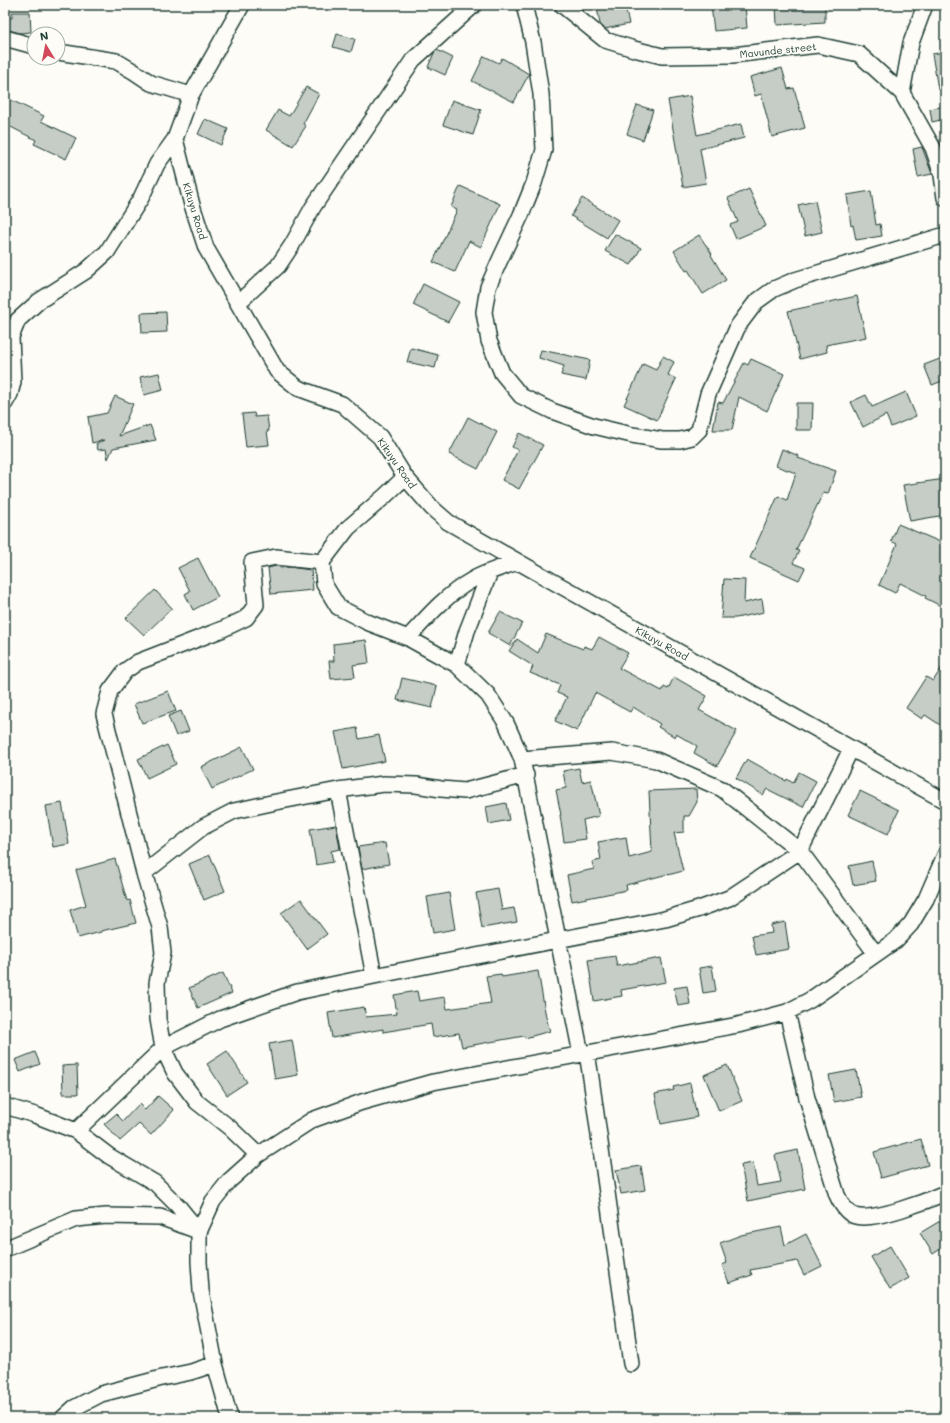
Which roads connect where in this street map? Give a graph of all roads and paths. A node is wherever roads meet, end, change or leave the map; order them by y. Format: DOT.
graph roads {
  1 [pos="242,5"];
  2 [pos="474,5"];
  3 [pos="524,5"];
  4 [pos="562,5"];
  5 [pos="925,5"];
  6 [pos="5,38"];
  7 [pos="26,44"];
  8 [pos="66,53"];
  9 [pos="902,92"];
  10 [pos="191,95"];
  11 [pos="175,139"];
  12 [pos="943,177"];
  13 [pos="945,198"];
  14 [pos="945,235"];
  15 [pos="238,303"];
  16 [pos="5,403"];
  17 [pos="405,477"];
  18 [pos="322,562"];
  19 [pos="518,562"];
  20 [pos="490,572"];
  21 [pos="408,638"];
  22 [pos="457,665"];
  23 [pos="852,749"];
  24 [pos="522,759"];
  25 [pos="526,775"];
  26 [pos="338,790"];
  27 [pos="945,801"];
  28 [pos="800,851"];
  29 [pos="945,855"];
  30 [pos="144,873"];
  31 [pos="558,941"];
  32 [pos="876,954"];
  33 [pos="374,976"];
  34 [pos="787,1012"];
  35 [pos="163,1048"];
  36 [pos="584,1053"];
  37 [pos="5,1106"];
  38 [pos="76,1131"];
  39 [pos="258,1155"];
  40 [pos="945,1193"];
  41 [pos="199,1232"];
  42 [pos="5,1249"];
  43 [pos="215,1364"];
  44 [pos="631,1364"];
  45 [pos="63,1418"];
  46 [pos="230,1418"];
  1 -- 10 [label="street"];
  2 -- 15 [label="street"];
  3 -- 14 [label="street"];
  4 -- 9 [label="street, Mavunde street"];
  5 -- 9 [label="street"];
  6 -- 7 [label="street"];
  8 -- 10 [label="street"];
  9 -- 12 [label="street, Mavunde street"];
  10 -- 11 [label="street"];
  11 -- 15 [label="street, Kikuyu Road"];
  11 -- 16 [label="street"];
  12 -- 13 [label="street, Mavunde street"];
  15 -- 17 [label="street, Kikuyu Road"];
  17 -- 18 [label="street"];
  17 -- 19 [label="street, Kikuyu Road"];
  18 -- 21 [label="street"];
  18 -- 30 [label="street"];
  19 -- 20 [label="street"];
  19 -- 23 [label="street, Kikuyu Road"];
  20 -- 21 [label="street"];
  20 -- 22 [label="street"];
  21 -- 22 [label="street"];
  22 -- 24 [label="street"];
  23 -- 27 [label="street, Kikuyu Road"];
  23 -- 28 [label="street"];
  24 -- 25 [label="street"];
  24 -- 28 [label="street"];
  25 -- 26 [label="street"];
  25 -- 31 [label="street"];
  26 -- 30 [label="street"];
  26 -- 33 [label="street"];
  28 -- 31 [label="street"];
  28 -- 32 [label="street"];
  29 -- 32 [label="street"];
  30 -- 35 [label="street"];
  31 -- 33 [label="street"];
  31 -- 36 [label="street"];
  32 -- 34 [label="street"];
  33 -- 35 [label="street"];
  34 -- 36 [label="street"];
  34 -- 40 [label="street"];
  35 -- 38 [label="street"];
  35 -- 39 [label="street"];
  36 -- 39 [label="street"];
  36 -- 44 [label="street"];
  37 -- 38 [label="street"];
  38 -- 41 [label="street"];
  39 -- 41 [label="street"];
  41 -- 42 [label="street"];
  41 -- 43 [label="street"];
  43 -- 45 [label="street"];
  43 -- 46 [label="street"];
}
